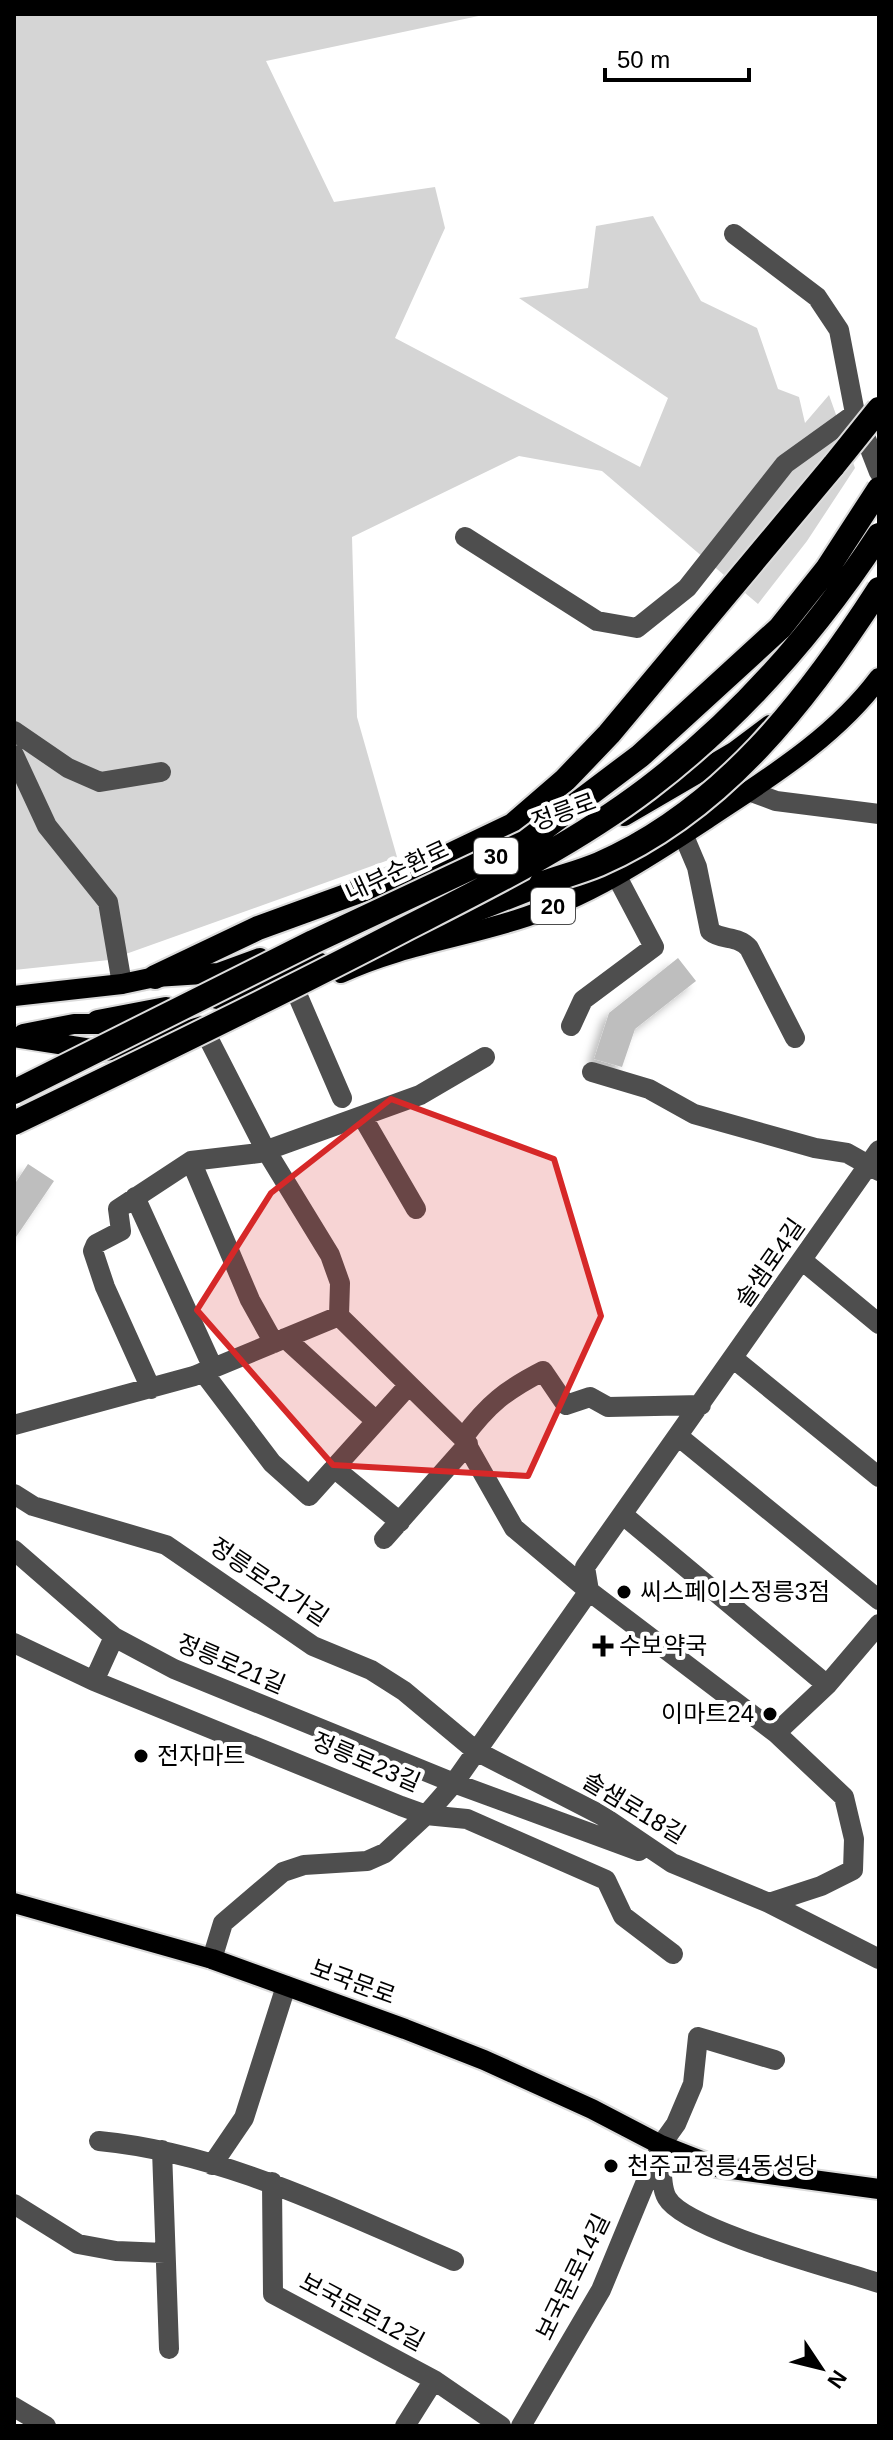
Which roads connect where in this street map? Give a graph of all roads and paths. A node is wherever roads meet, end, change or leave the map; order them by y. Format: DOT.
graph roads {
  1 [pos="734,234"];
  2 [pos="868,411"];
  3 [pos="879,472"];
  4 [pos="879,489"];
  5 [pos="879,535"];
  6 [pos="465,537"];
  7 [pos="879,589"];
  8 [pos="879,600"];
  9 [pos="879,678"];
  10 [pos="14,731"];
  11 [pos="14,755"];
  12 [pos="161,772"];
  13 [pos="749,791"];
  14 [pos="879,814"];
  15 [pos="683,834"];
  16 [pos="621,884"];
  17 [pos="155,977"];
  18 [pos="122,984"];
  19 [pos="297,994"];
  20 [pos="14,996"];
  21 [pos="98,1022"];
  22 [pos="202,1026"];
  23 [pos="571,1026"];
  24 [pos="173,1032"];
  25 [pos="14,1036"];
  26 [pos="795,1038"];
  27 [pos="485,1057"];
  28 [pos="592,1072"];
  29 [pos="14,1092"];
  30 [pos="342,1098"];
  31 [pos="362,1116"];
  32 [pos="14,1123"];
  33 [pos="266,1149"];
  34 [pos="191,1161"];
  35 [pos="875,1162"];
  36 [pos="135,1197"];
  37 [pos="416,1209"];
  38 [pos="803,1261"];
  39 [pos="339,1316"];
  40 [pos="879,1324"];
  41 [pos="280,1340"];
  42 [pos="734,1359"];
  43 [pos="208,1370"];
  44 [pos="409,1385"];
  45 [pos="151,1389"];
  46 [pos="701,1405"];
  47 [pos="376,1421"];
  48 [pos="14,1425"];
  49 [pos="466,1441"];
  50 [pos="684,1441"];
  51 [pos="334,1468"];
  52 [pos="879,1477"];
  53 [pos="14,1494"];
  54 [pos="628,1519"];
  55 [pos="400,1522"];
  56 [pos="384,1539"];
  57 [pos="14,1550"];
  58 [pos="589,1591"];
  59 [pos="879,1600"];
  60 [pos="879,1624"];
  61 [pos="114,1637"];
  62 [pos="14,1643"];
  63 [pos="94,1681"];
  64 [pos="827,1685"];
  65 [pos="776,1733"];
  66 [pos="476,1751"];
  67 [pos="454,1783"];
  68 [pos="426,1815"];
  69 [pos="672,1863"];
  70 [pos="14,1903"];
  71 [pos="769,1903"];
  72 [pos="673,1954"];
  73 [pos="212,1959"];
  74 [pos="879,1959"];
  75 [pos="286,1986"];
  76 [pos="775,2060"];
  77 [pos="99,2141"];
  78 [pos="661,2145"];
  79 [pos="162,2150"];
  80 [pos="212,2165"];
  81 [pos="272,2182"];
  82 [pos="879,2189"];
  83 [pos="14,2204"];
  84 [pos="165,2253"];
  85 [pos="454,2261"];
  86 [pos="879,2283"];
  87 [pos="169,2349"];
  88 [pos="434,2380"];
  89 [pos="14,2407"];
  90 [pos="46,2426"];
  91 [pos="405,2426"];
  92 [pos="501,2426"];
  93 [pos="521,2426"];
  1 -- 2 [label="street"];
  2 -- 3 [label="street"];
  2 -- 6 [label="street"];
  2 -- 17 [label="highway, bridge"];
  4 -- 29 [label="highway, 내부순환로 / 30, bridge"];
  5 -- 32 [label="highway, 30, bridge"];
  7 -- 21 [label="highway, bridge"];
  8 -- 17 [label="main road, 정릉로 / 20"];
  9 -- 13 [label="main road, 20"];
  10 -- 12 [label="street"];
  11 -- 18 [label="street"];
  13 -- 14 [label="street"];
  13 -- 15 [label="main road, 20"];
  15 -- 16 [label="main road, 20"];
  15 -- 26 [label="street"];
  16 -- 19 [label="main road, 20"];
  16 -- 23 [label="street"];
  17 -- 18 [label="main road, 정릉로 / 20"];
  18 -- 20 [label="main road, 정릉로 / 20"];
  19 -- 22 [label="main road, 20"];
  19 -- 30 [label="street"];
  21 -- 24 [label="main road"];
  21 -- 25 [label="main road"];
  22 -- 24 [label="main road, 20"];
  22 -- 33 [label="street"];
  24 -- 25 [label="main road, 20"];
  27 -- 31 [label="street"];
  28 -- 35 [label="street"];
  31 -- 33 [label="street"];
  31 -- 37 [label="street"];
  33 -- 34 [label="street"];
  33 -- 39 [label="street"];
  34 -- 36 [label="street"];
  34 -- 41 [label="street"];
  35 -- 38 [label="street, 솔샘로4길"];
  36 -- 43 [label="street"];
  36 -- 45 [label="street"];
  38 -- 40 [label="street"];
  38 -- 42 [label="street, 솔샘로4길"];
  39 -- 41 [label="street"];
  39 -- 44 [label="street"];
  41 -- 43 [label="street"];
  41 -- 47 [label="street"];
  42 -- 46 [label="street, 솔샘로4길"];
  42 -- 52 [label="street"];
  43 -- 45 [label="street"];
  43 -- 51 [label="street"];
  44 -- 47 [label="street"];
  44 -- 49 [label="street"];
  45 -- 48 [label="street"];
  46 -- 49 [label="street"];
  46 -- 58 [label="street, 솔샘로4길"];
  47 -- 51 [label="street"];
  49 -- 55 [label="street"];
  49 -- 58 [label="street"];
  50 -- 59 [label="street"];
  51 -- 55 [label="street"];
  53 -- 66 [label="street, 정릉로21가길"];
  54 -- 64 [label="street"];
  55 -- 56 [label="street"];
  57 -- 61 [label="street, 정릉로21길"];
  58 -- 65 [label="street"];
  58 -- 66 [label="street"];
  60 -- 64 [label="street"];
  61 -- 63 [label="street"];
  61 -- 67 [label="street, 정릉로21길"];
  62 -- 63 [label="street, 정릉로23길"];
  63 -- 68 [label="street, 정릉로23길"];
  64 -- 65 [label="street"];
  65 -- 71 [label="street"];
  66 -- 67 [label="street"];
  66 -- 69 [label="street, 솔샘로18길"];
  67 -- 68 [label="street"];
  67 -- 69 [label="street, 정릉로21길"];
  68 -- 72 [label="street, 정릉로23길"];
  68 -- 73 [label="street"];
  69 -- 71 [label="street, 솔샘로18길"];
  70 -- 73 [label="main road, 보국문로"];
  71 -- 74 [label="street, 솔샘로18길"];
  73 -- 75 [label="main road, 보국문로"];
  75 -- 78 [label="main road, 보국문로"];
  75 -- 80 [label="street"];
  76 -- 78 [label="street"];
  77 -- 79 [label="street"];
  78 -- 82 [label="main road, 보국문로"];
  78 -- 86 [label="street"];
  78 -- 93 [label="street, 보국문로14길"];
  79 -- 80 [label="street"];
  79 -- 84 [label="street"];
  80 -- 81 [label="street"];
  81 -- 85 [label="street"];
  81 -- 88 [label="street, 보국문로12길"];
  83 -- 84 [label="street"];
  84 -- 87 [label="street"];
  88 -- 91 [label="street, 보국문로12길"];
  88 -- 92 [label="street"];
  89 -- 90 [label="street"];
}
